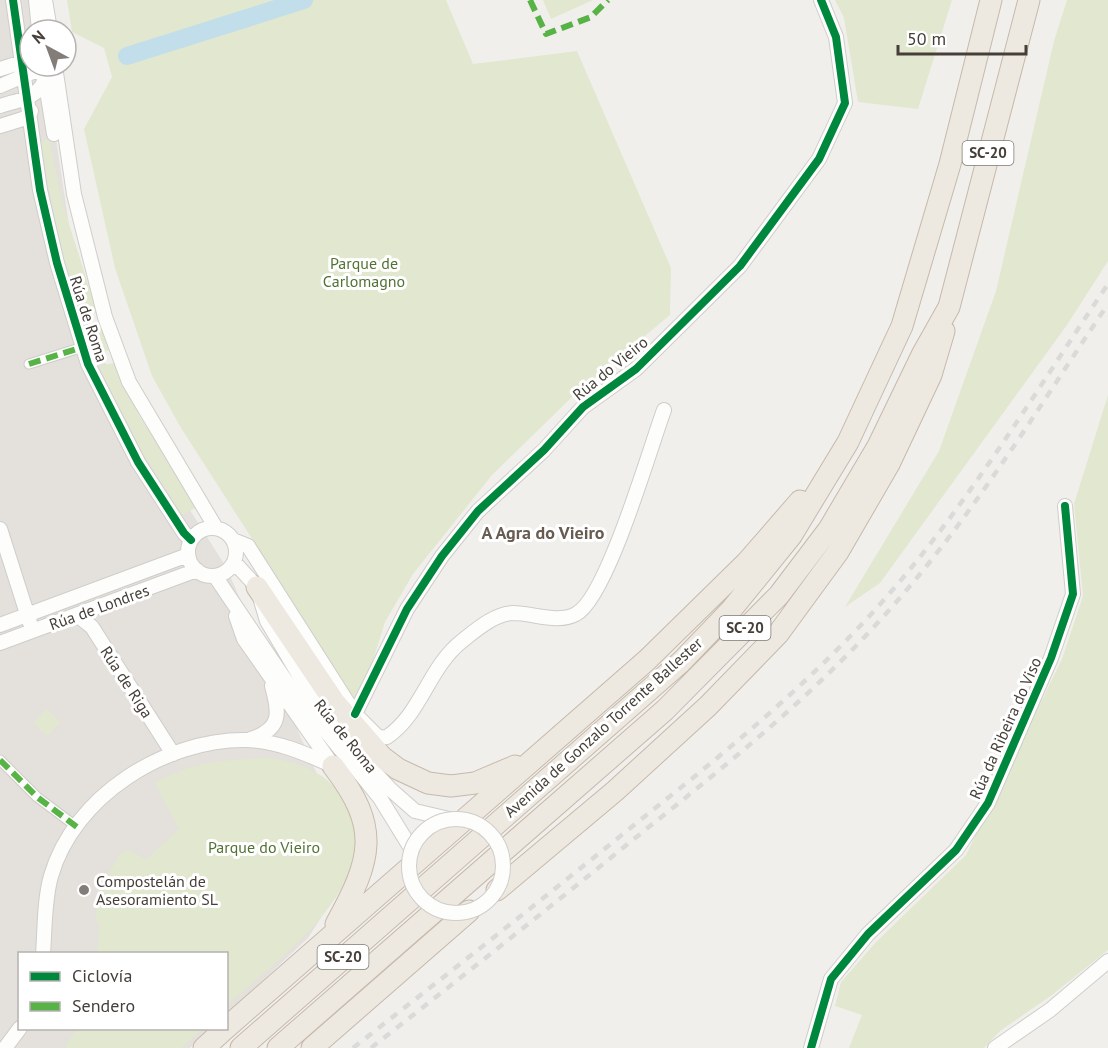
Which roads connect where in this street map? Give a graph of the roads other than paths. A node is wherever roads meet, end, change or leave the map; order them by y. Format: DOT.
graph roads {
  1 [pos="13,0"];
  2 [pos="36,0"];
  3 [pos="45,0"];
  4 [pos="821,0"];
  5 [pos="990,0"];
  6 [pos="1029,0"];
  7 [pos="38,18"];
  8 [pos="48,18"];
  9 [pos="18,19"];
  10 [pos="0,69"];
  11 [pos="18,73"];
  12 [pos="29,78"];
  13 [pos="32,78"];
  14 [pos="33,78"];
  15 [pos="33,78"];
  16 [pos="56,78"];
  17 [pos="0,86"];
  18 [pos="0,106"];
  19 [pos="29,117"];
  20 [pos="0,126"];
  21 [pos="78,212"];
  22 [pos="949,307"];
  23 [pos="82,347"];
  24 [pos="30,364"];
  25 [pos="663,410"];
  26 [pos="848,442"];
  27 [pos="1065,506"];
  28 [pos="216,528"];
  29 [pos="0,529"];
  30 [pos="191,540"];
  31 [pos="233,540"];
  32 [pos="188,555"];
  33 [pos="234,562"];
  34 [pos="197,570"];
  35 [pos="214,576"];
  36 [pos="259,577"];
  37 [pos="231,603"];
  38 [pos="27,615"];
  39 [pos="77,615"];
  40 [pos="0,625"];
  41 [pos="32,631"];
  42 [pos="0,643"];
  43 [pos="270,679"];
  44 [pos="355,714"];
  45 [pos="246,740"];
  46 [pos="173,754"];
  47 [pos="341,754"];
  48 [pos="535,757"];
  49 [pos="0,760"];
  50 [pos="449,819"];
  51 [pos="77,827"];
  52 [pos="412,850"];
  53 [pos="497,890"];
  54 [pos="469,911"];
  55 [pos="328,939"];
  56 [pos="43,952"];
  57 [pos="1108,961"];
  58 [pos="228,1026"];
  59 [pos="19,1030"];
  60 [pos="224,1030"];
  61 [pos="320,1041"];
  62 [pos="5,1048"];
  63 [pos="204,1048"];
  64 [pos="241,1048"];
  65 [pos="278,1048"];
  66 [pos="811,1048"];
  67 [pos="995,1048"];
  1 -- 9 [label="street, Rúa de Roma"];
  2 -- 7 [label="street"];
  3 -- 8 [label="street"];
  4 -- 44 [label="street, Rúa do Vieiro"];
  5 -- 26 [label="highway, Avenida de Gonzalo Torrente Ballester / SC-20"];
  6 -- 22 [label="highway, Avenida de Gonzalo Torrente Ballester / SC-20"];
  10 -- 11 [label="street"];
  12 -- 17 [label="street"];
  13 -- 18 [label="street"];
  14 -- 19 [label="street, Rúa de Roma"];
  15 -- 21 [label="street, Rúa de Roma"];
  16 -- 21 [label="street, Rúa de Roma"];
  19 -- 20 [label="street"];
  19 -- 23 [label="street, Rúa de Roma"];
  21 -- 28 [label="street, Rúa de Roma"];
  22 -- 53 [label="highway"];
  22 -- 65 [label="highway, Avenida de Gonzalo Torrente Ballester / SC-20"];
  23 -- 24 [label="street"];
  23 -- 30 [label="street, Rúa de Roma"];
  25 -- 44 [label="street, Rúa de Roma"];
  26 -- 48 [label="highway"];
  26 -- 64 [label="highway, Avenida de Gonzalo Torrente Ballester / SC-20"];
  27 -- 66 [label="street, Rúa da Ribeira do Viso"];
  28 -- 30 [label="street"];
  28 -- 31 [label="street, Rúa de Roma"];
  29 -- 38 [label="street"];
  30 -- 32 [label="street"];
  31 -- 33 [label="street"];
  31 -- 36 [label="street, Rúa de Roma"];
  32 -- 34 [label="street"];
  32 -- 38 [label="street, Rúa de Londres"];
  33 -- 35 [label="street"];
  33 -- 36 [label="street, Rúa de Roma"];
  33 -- 36 [label="street"];
  34 -- 35 [label="street"];
  34 -- 39 [label="street, Rúa de Londres"];
  35 -- 37 [label="street, Rúa de Roma"];
  36 -- 44 [label="street, Rúa de Roma"];
  36 -- 47 [label="street, Rúa de Roma"];
  36 -- 48 [label="highway"];
  37 -- 43 [label="street, Rúa de Roma"];
  37 -- 47 [label="street, Rúa de Roma"];
  38 -- 40 [label="street, Rúa de Londres"];
  38 -- 41 [label="street"];
  39 -- 41 [label="street, Rúa de Londres"];
  39 -- 46 [label="street, Rúa de Riga"];
  41 -- 42 [label="street, Rúa de Londres"];
  43 -- 45 [label="street"];
  43 -- 47 [label="street, Rúa de Roma"];
  45 -- 46 [label="street"];
  45 -- 47 [label="street"];
  46 -- 51 [label="street"];
  47 -- 50 [label="street, Rúa de Roma"];
  47 -- 52 [label="street, Rúa de Roma"];
  47 -- 55 [label="highway"];
  48 -- 55 [label="highway"];
  49 -- 51 [label="street"];
  50 -- 52 [label="street, bridge"];
  50 -- 53 [label="street, bridge"];
  51 -- 56 [label="street"];
  52 -- 54 [label="street, bridge"];
  53 -- 54 [label="street, bridge"];
  54 -- 61 [label="highway"];
  55 -- 58 [label="highway"];
  57 -- 67 [label="street"];
  59 -- 62 [label="street"];
  60 -- 63 [label="highway"];
}
